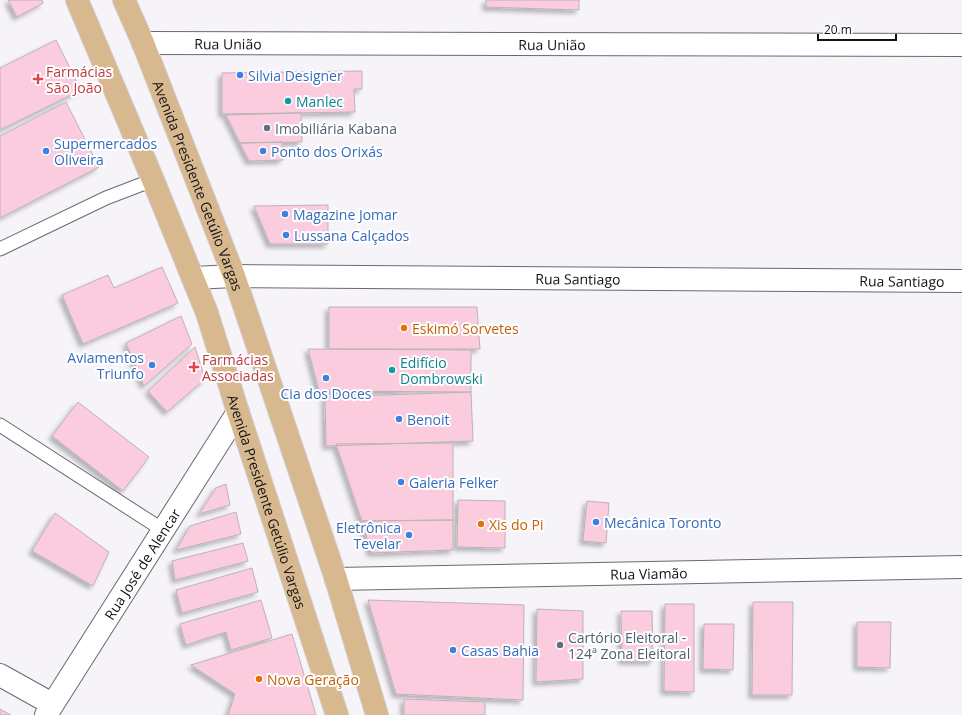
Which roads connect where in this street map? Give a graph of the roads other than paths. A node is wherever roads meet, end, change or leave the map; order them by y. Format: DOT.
graph roads {
  1 [pos="77,0"];
  2 [pos="124,0"];
  3 [pos="143,43"];
  4 [pos="962,45"];
  5 [pos="153,180"];
  6 [pos="0,249"];
  7 [pos="234,276"];
  8 [pos="193,278"];
  9 [pos="962,281"];
  10 [pos="238,412"];
  11 [pos="0,425"];
  12 [pos="163,530"];
  13 [pos="962,567"];
  14 [pos="336,579"];
  15 [pos="0,675"];
  16 [pos="49,710"];
  17 [pos="337,715"];
  18 [pos="377,715"];
  1 -- 5 [label="main road, Avenida Presidente Getúlio Vargas"];
  2 -- 3 [label="main road, Avenida Presidente Getúlio Vargas"];
  3 -- 4 [label="street, Rua União"];
  3 -- 7 [label="main road, Avenida Presidente Getúlio Vargas"];
  5 -- 6 [label="lane"];
  5 -- 8 [label="main road, Avenida Presidente Getúlio Vargas"];
  7 -- 8 [label="street, Rua Santiago"];
  7 -- 9 [label="street, Rua Santiago"];
  7 -- 14 [label="main road, Avenida Presidente Getúlio Vargas"];
  8 -- 10 [label="main road, Avenida Presidente Getúlio Vargas"];
  10 -- 12 [label="street, Rua José de Alencar"];
  10 -- 17 [label="main road, Avenida Presidente Getúlio Vargas"];
  11 -- 12 [label="lane"];
  12 -- 16 [label="street, Rua José de Alencar"];
  13 -- 14 [label="street, Rua Viamão"];
  14 -- 18 [label="main road, Avenida Presidente Getúlio Vargas"];
  15 -- 16 [label="street"];
}
